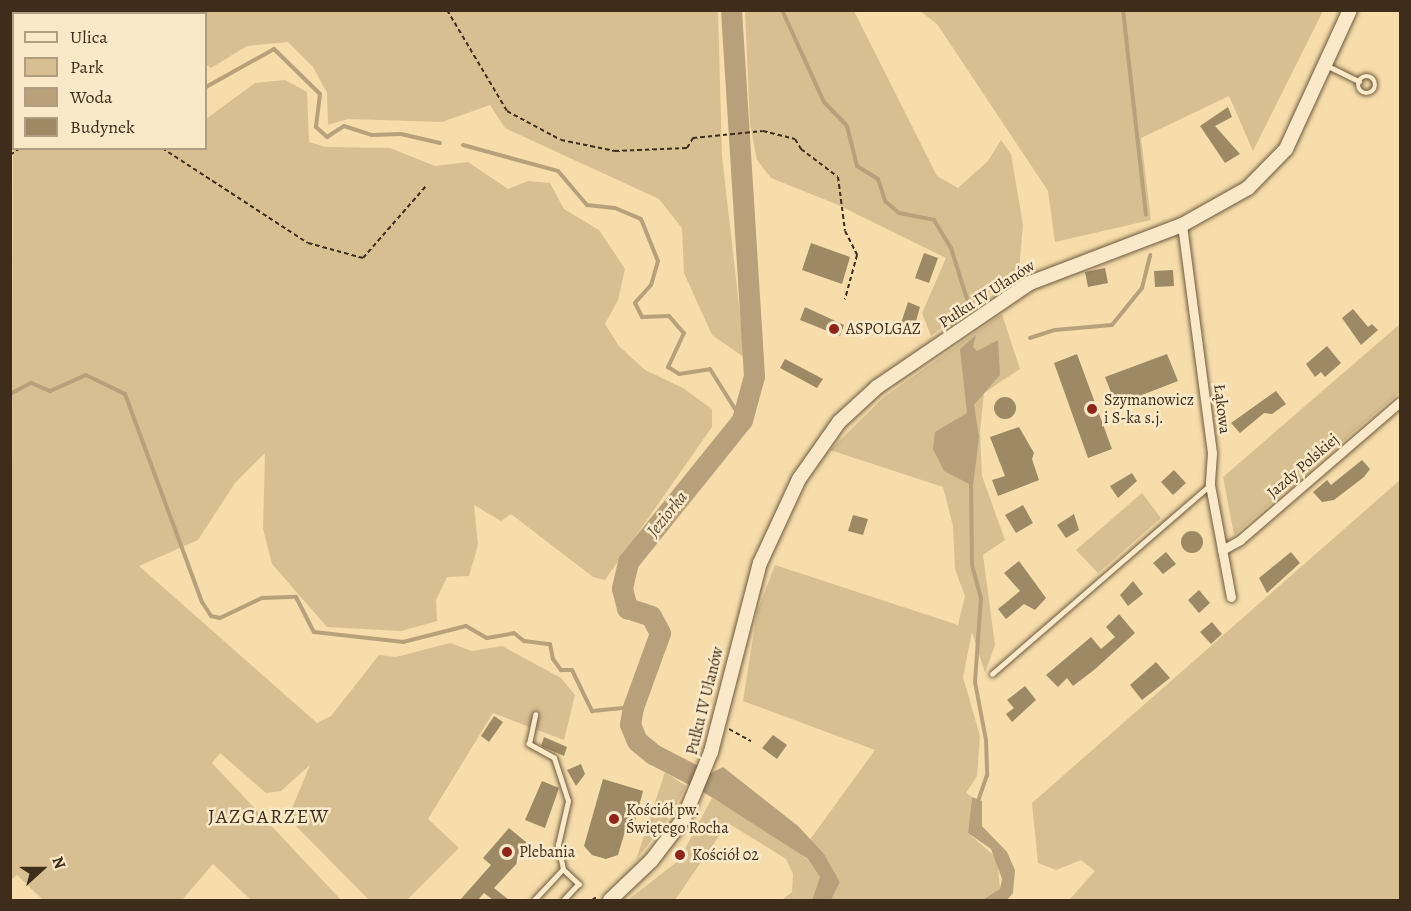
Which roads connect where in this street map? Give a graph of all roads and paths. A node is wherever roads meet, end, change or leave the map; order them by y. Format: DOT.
graph roads {
  1 [pos="447,10"];
  2 [pos="1350,10"];
  3 [pos="1326,65"];
  4 [pos="1359,81"];
  5 [pos="165,150"];
  6 [pos="427,185"];
  7 [pos="1182,225"];
  8 [pos="844,299"];
  9 [pos="1401,402"];
  10 [pos="1210,485"];
  11 [pos="1222,550"];
  12 [pos="1231,597"];
  13 [pos="992,674"];
  14 [pos="535,715"];
  15 [pos="726,728"];
  16 [pos="751,741"];
  17 [pos="563,869"];
  18 [pos="534,900"];
  19 [pos="564,900"];
  20 [pos="610,900"];
  1 -- 8 [label="path"];
  2 -- 3 [label="street, Pułku IV Ułanów"];
  3 -- 4 [label="lane"];
  3 -- 7 [label="street, Pułku IV Ułanów"];
  5 -- 6 [label="path"];
  7 -- 10 [label="street, Łąkowa"];
  7 -- 20 [label="street, Pułku IV Ułanów"];
  9 -- 11 [label="street, Jazdy Polskiej"];
  10 -- 11 [label="street, Łąkowa"];
  10 -- 13 [label="lane"];
  11 -- 12 [label="street, Łąkowa"];
  14 -- 17 [label="lane"];
  15 -- 16 [label="path"];
  17 -- 18 [label="lane"];
  17 -- 19 [label="lane"];
}
